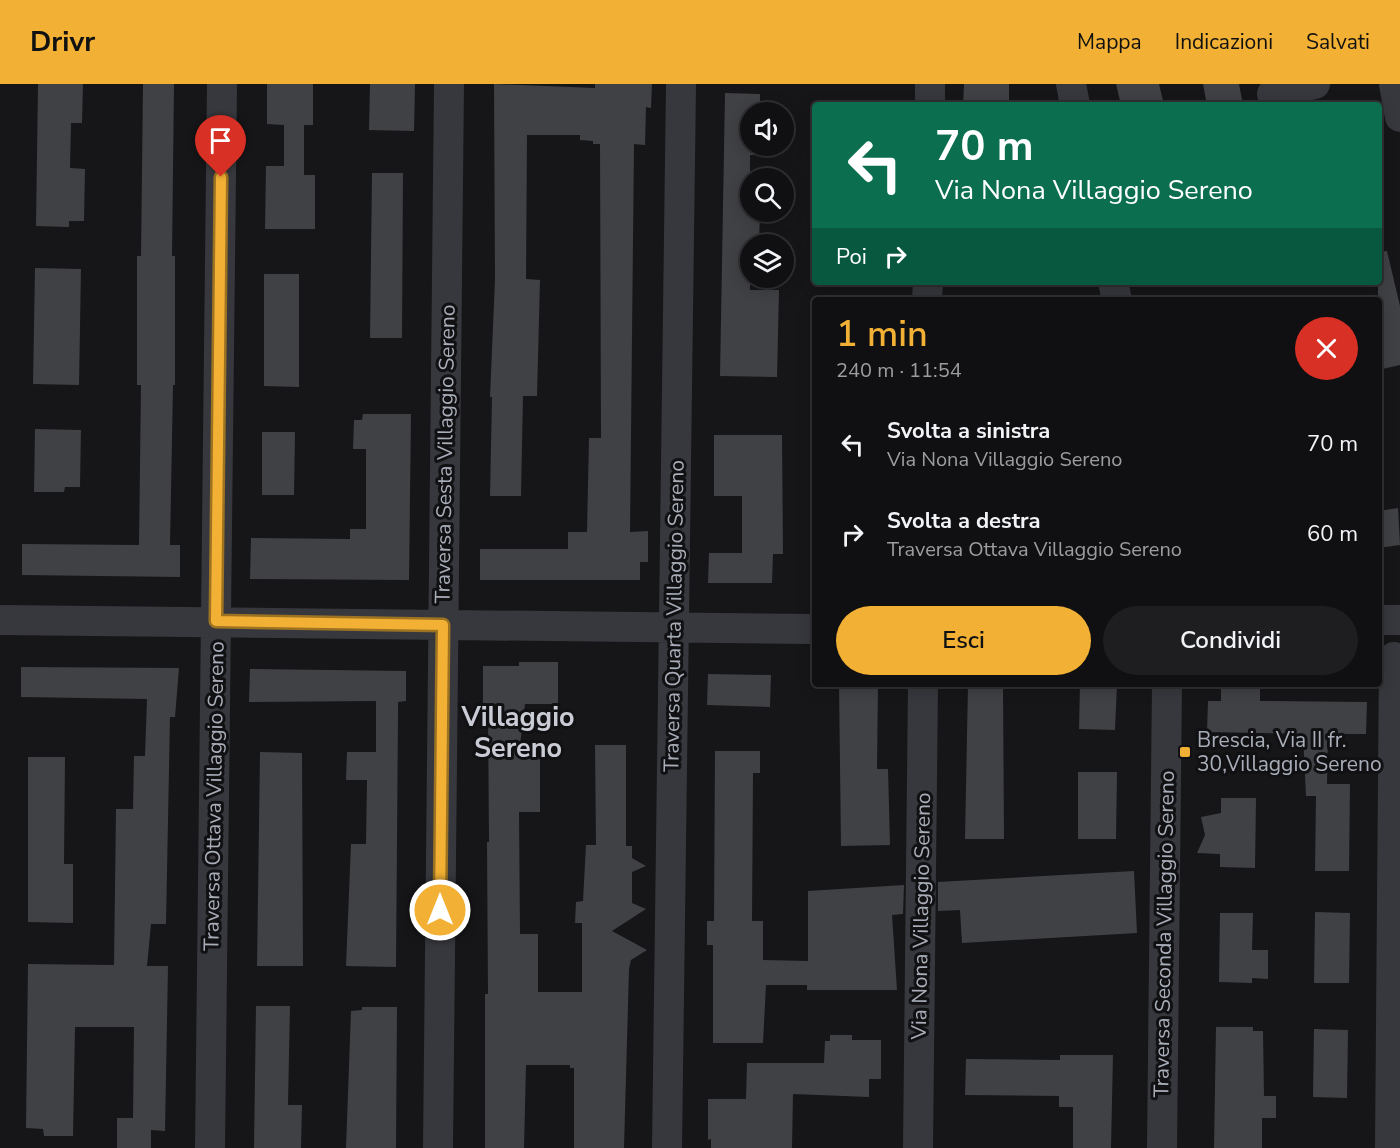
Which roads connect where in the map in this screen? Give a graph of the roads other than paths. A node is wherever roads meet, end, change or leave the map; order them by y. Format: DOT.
graph roads {
  1 [pos="222,84"];
  2 [pos="450,84"];
  3 [pos="681,84"];
  4 [pos="930,84"];
  5 [pos="1071,84"];
  6 [pos="1315,84"];
  7 [pos="1394,84"];
  8 [pos="1272,94"];
  9 [pos="930,102"];
  10 [pos="1074,102"];
  11 [pos="1400,117"];
  12 [pos="0,620"];
  13 [pos="1382,620"];
  14 [pos="1400,620"];
  15 [pos="216,621"];
  16 [pos="443,625"];
  17 [pos="673,628"];
  18 [pos="812,629"];
  19 [pos="1391,657"];
  20 [pos="923,687"];
  21 [pos="1167,687"];
  22 [pos="210,1148"];
  23 [pos="438,1148"];
  24 [pos="667,1148"];
  25 [pos="918,1148"];
  26 [pos="1162,1148"];
  27 [pos="1390,1148"];
  1 -- 15 [label="street, Traversa Ottava Villaggio Sereno"];
  2 -- 16 [label="street, Traversa Sesta Villaggio Sereno"];
  3 -- 17 [label="street, Traversa Quarta Villaggio Sereno"];
  4 -- 9 [label="street"];
  5 -- 10 [label="street"];
  6 -- 8 [label="street"];
  7 -- 11 [label="street"];
  12 -- 15 [label="street"];
  13 -- 14 [label="street"];
  15 -- 16 [label="street"];
  15 -- 22 [label="street, Traversa Ottava Villaggio Sereno"];
  16 -- 17 [label="street"];
  16 -- 23 [label="street, Traversa Sesta Villaggio Sereno"];
  17 -- 18 [label="street"];
  17 -- 24 [label="street, Traversa Quarta Villaggio Sereno"];
  19 -- 27 [label="street"];
  20 -- 25 [label="street, Via Nona Villaggio Sereno"];
  21 -- 26 [label="street, Traversa Seconda Villaggio Sereno"];
}
